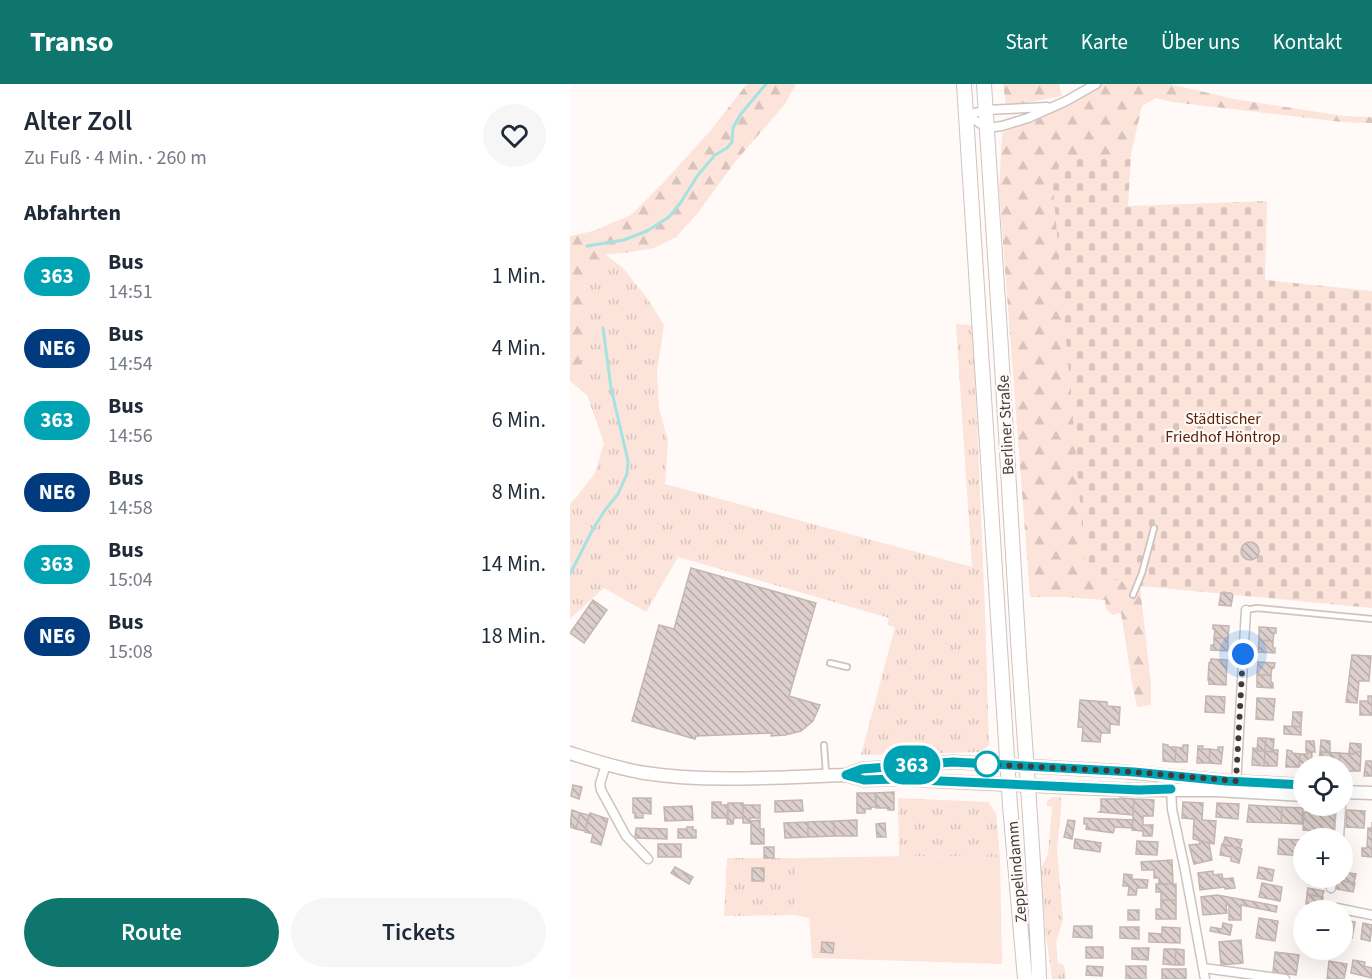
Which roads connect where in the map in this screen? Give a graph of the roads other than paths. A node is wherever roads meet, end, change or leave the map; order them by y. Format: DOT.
graph roads {
  1 [pos="964,84"];
  2 [pos="984,84"];
  3 [pos="1096,84"];
  4 [pos="1051,107"];
  5 [pos="986,110"];
  6 [pos="967,115"];
  7 [pos="987,128"];
  8 [pos="1154,528"];
  9 [pos="1133,595"];
  10 [pos="1246,610"];
  11 [pos="1372,619"];
  12 [pos="830,663"];
  13 [pos="847,668"];
  14 [pos="824,745"];
  15 [pos="570,753"];
  16 [pos="606,764"];
  17 [pos="1007,765"];
  18 [pos="1027,766"];
  19 [pos="846,775"];
  20 [pos="826,776"];
  21 [pos="1171,776"];
  22 [pos="1008,785"];
  23 [pos="1293,785"];
  24 [pos="1028,786"];
  25 [pos="1236,786"];
  26 [pos="1171,789"];
  27 [pos="1353,793"];
  28 [pos="1293,794"];
  29 [pos="1372,794"];
  30 [pos="648,859"];
  31 [pos="1353,911"];
  32 [pos="1372,915"];
  33 [pos="1203,968"];
  34 [pos="1025,979"];
  35 [pos="1039,979"];
  36 [pos="1205,979"];
  37 [pos="1285,979"];
  1 -- 6 [label="main road, Berliner Straße"];
  2 -- 5 [label="main road, Berliner Straße"];
  3 -- 4 [label="street"];
  4 -- 5 [label="street"];
  4 -- 7 [label="street"];
  5 -- 6 [label="street"];
  5 -- 7 [label="main road, Berliner Straße"];
  6 -- 7 [label="street"];
  6 -- 17 [label="main road, Berliner Straße"];
  7 -- 18 [label="main road, Berliner Straße"];
  8 -- 9 [label="lane"];
  10 -- 11 [label="lane"];
  10 -- 25 [label="street"];
  12 -- 13 [label="lane"];
  14 -- 20 [label="lane"];
  15 -- 16 [label="main road"];
  16 -- 20 [label="main road"];
  16 -- 30 [label="street"];
  17 -- 18 [label="main road"];
  17 -- 19 [label="main road"];
  17 -- 22 [label="main road, Zeppelindamm"];
  18 -- 21 [label="main road"];
  18 -- 24 [label="main road, Zeppelindamm"];
  19 -- 20 [label="main road"];
  19 -- 22 [label="main road"];
  21 -- 25 [label="main road"];
  21 -- 26 [label="street"];
  22 -- 24 [label="main road"];
  22 -- 34 [label="main road, Zeppelindamm"];
  23 -- 25 [label="main road"];
  24 -- 26 [label="main road"];
  24 -- 35 [label="main road, Zeppelindamm"];
  25 -- 26 [label="main road"];
  25 -- 28 [label="main road"];
  26 -- 33 [label="street"];
  27 -- 29 [label="main road"];
  31 -- 32 [label="street"];
  33 -- 36 [label="street"];
  33 -- 37 [label="street"];
}
